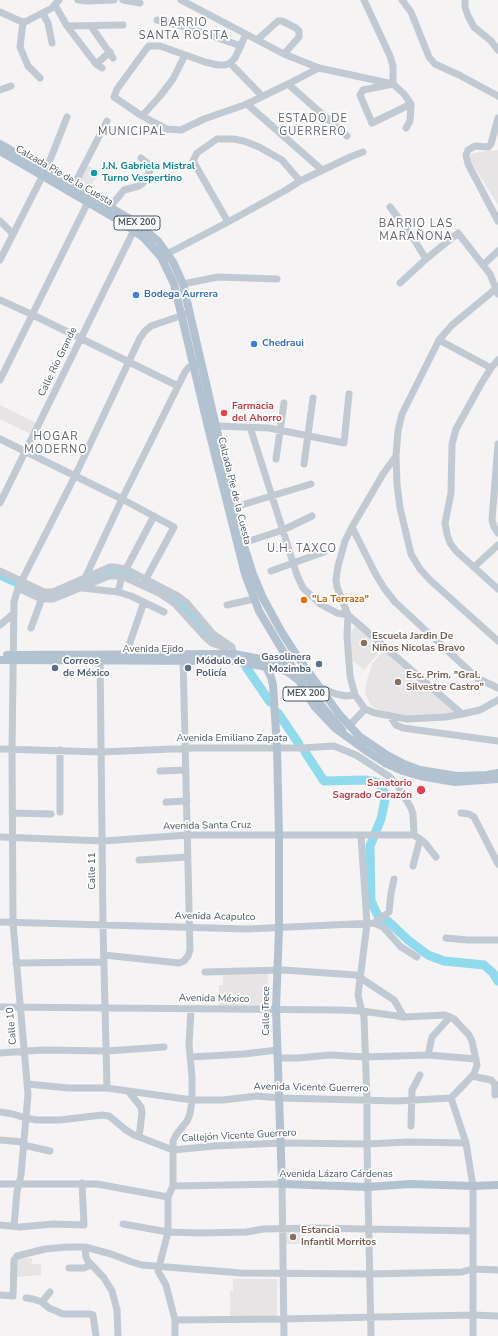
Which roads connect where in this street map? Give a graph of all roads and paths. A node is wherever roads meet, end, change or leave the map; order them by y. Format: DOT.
graph roads {
  1 [pos="78,0"];
  2 [pos="114,0"];
  3 [pos="123,0"];
  4 [pos="181,0"];
  5 [pos="364,0"];
  6 [pos="402,0"];
  7 [pos="465,0"];
  8 [pos="57,2"];
  9 [pos="140,3"];
  10 [pos="0,12"];
  11 [pos="43,14"];
  12 [pos="157,20"];
  13 [pos="23,22"];
  14 [pos="123,25"];
  15 [pos="67,26"];
  16 [pos="91,26"];
  17 [pos="246,34"];
  18 [pos="257,40"];
  19 [pos="52,43"];
  20 [pos="241,46"];
  21 [pos="498,50"];
  22 [pos="284,54"];
  23 [pos="185,55"];
  24 [pos="230,63"];
  25 [pos="320,68"];
  26 [pos="40,78"];
  27 [pos="288,84"];
  28 [pos="393,84"];
  29 [pos="11,86"];
  30 [pos="0,90"];
  31 [pos="262,96"];
  32 [pos="498,96"];
  33 [pos="247,104"];
  34 [pos="411,104"];
  35 [pos="142,116"];
  36 [pos="67,117"];
  37 [pos="498,118"];
  38 [pos="107,121"];
  39 [pos="406,128"];
  40 [pos="347,136"];
  41 [pos="0,144"];
  42 [pos="495,145"];
  43 [pos="0,151"];
  44 [pos="363,152"];
  45 [pos="141,158"];
  46 [pos="322,170"];
  47 [pos="44,173"];
  48 [pos="300,181"];
  49 [pos="73,187"];
  50 [pos="88,202"];
  51 [pos="110,207"];
  52 [pos="390,207"];
  53 [pos="0,221"];
  54 [pos="498,221"];
  55 [pos="228,222"];
  56 [pos="134,230"];
  57 [pos="13,234"];
  58 [pos="498,251"];
  59 [pos="164,255"];
  60 [pos="426,259"];
  61 [pos="0,260"];
  62 [pos="483,265"];
  63 [pos="277,279"];
  64 [pos="400,283"];
  65 [pos="183,284"];
  66 [pos="497,289"];
  67 [pos="0,300"];
  68 [pos="190,313"];
  69 [pos="33,315"];
  70 [pos="182,316"];
  71 [pos="81,338"];
  72 [pos="439,340"];
  73 [pos="498,360"];
  74 [pos="130,362"];
  75 [pos="197,364"];
  76 [pos="491,368"];
  77 [pos="0,380"];
  78 [pos="178,386"];
  79 [pos="349,394"];
  80 [pos="313,398"];
  81 [pos="284,403"];
  82 [pos="212,426"];
  83 [pos="250,427"];
  84 [pos="280,431"];
  85 [pos="308,436"];
  86 [pos="0,439"];
  87 [pos="498,444"];
  88 [pos="26,451"];
  89 [pos="396,456"];
  90 [pos="276,459"];
  91 [pos="304,464"];
  92 [pos="75,476"];
  93 [pos="311,484"];
  94 [pos="272,495"];
  95 [pos="122,499"];
  96 [pos="0,503"];
  97 [pos="235,506"];
  98 [pos="154,516"];
  99 [pos="312,516"];
  100 [pos="352,527"];
  101 [pos="283,530"];
  102 [pos="498,533"];
  103 [pos="243,543"];
  104 [pos="498,545"];
  105 [pos="324,552"];
  106 [pos="294,563"];
  107 [pos="474,567"];
  108 [pos="126,569"];
  109 [pos="0,571"];
  110 [pos="272,571"];
  111 [pos="122,576"];
  112 [pos="85,578"];
  113 [pos="146,579"];
  114 [pos="20,585"];
  115 [pos="80,588"];
  116 [pos="498,589"];
  117 [pos="118,592"];
  118 [pos="42,598"];
  119 [pos="254,599"];
  120 [pos="144,602"];
  121 [pos="226,605"];
  122 [pos="164,612"];
  123 [pos="12,615"];
  124 [pos="348,615"];
  125 [pos="0,625"];
  126 [pos="31,628"];
  127 [pos="496,636"];
  128 [pos="0,655"];
  129 [pos="232,656"];
  130 [pos="297,656"];
  131 [pos="13,657"];
  132 [pos="100,657"];
  133 [pos="125,657"];
  134 [pos="183,657"];
  135 [pos="0,660"];
  136 [pos="290,662"];
  137 [pos="265,665"];
  138 [pos="288,672"];
  139 [pos="273,685"];
  140 [pos="318,687"];
  141 [pos="498,688"];
  142 [pos="355,695"];
  143 [pos="498,700"];
  144 [pos="365,709"];
  145 [pos="462,714"];
  146 [pos="390,716"];
  147 [pos="349,726"];
  148 [pos="347,737"];
  149 [pos="498,742"];
  150 [pos="277,748"];
  151 [pos="0,749"];
  152 [pos="12,749"];
  153 [pos="186,749"];
  154 [pos="60,750"];
  155 [pos="101,752"];
  156 [pos="186,770"];
  157 [pos="160,771"];
  158 [pos="498,773"];
  159 [pos="498,779"];
  160 [pos="187,801"];
  161 [pos="166,802"];
  162 [pos="60,812"];
  163 [pos="12,813"];
  164 [pos="461,813"];
  165 [pos="51,814"];
  166 [pos="188,835"];
  167 [pos="279,835"];
  168 [pos="361,835"];
  169 [pos="0,837"];
  170 [pos="12,837"];
  171 [pos="417,837"];
  172 [pos="103,841"];
  173 [pos="188,857"];
  174 [pos="436,857"];
  175 [pos="139,860"];
  176 [pos="498,864"];
  177 [pos="413,866"];
  178 [pos="394,879"];
  179 [pos="0,922"];
  180 [pos="13,923"];
  181 [pos="372,923"];
  182 [pos="103,926"];
  183 [pos="190,927"];
  184 [pos="279,928"];
  185 [pos="446,938"];
  186 [pos="498,940"];
  187 [pos="417,957"];
  188 [pos="104,959"];
  189 [pos="16,963"];
  190 [pos="277,970"];
  191 [pos="205,972"];
  192 [pos="360,978"];
  193 [pos="0,1007"];
  194 [pos="20,1007"];
  195 [pos="191,1008"];
  196 [pos="106,1009"];
  197 [pos="276,1009"];
  198 [pos="362,1010"];
  199 [pos="404,1017"];
  200 [pos="450,1017"];
  201 [pos="164,1047"];
  202 [pos="24,1051"];
  203 [pos="107,1051"];
  204 [pos="0,1053"];
  205 [pos="277,1054"];
  206 [pos="428,1056"];
  207 [pos="191,1057"];
  208 [pos="365,1057"];
  209 [pos="476,1059"];
  210 [pos="420,1075"];
  211 [pos="472,1076"];
  212 [pos="28,1084"];
  213 [pos="107,1088"];
  214 [pos="129,1092"];
  215 [pos="495,1095"];
  216 [pos="280,1098"];
  217 [pos="451,1098"];
  218 [pos="192,1100"];
  219 [pos="367,1100"];
  220 [pos="411,1101"];
  221 [pos="0,1112"];
  222 [pos="25,1118"];
  223 [pos="411,1126"];
  224 [pos="140,1137"];
  225 [pos="0,1140"];
  226 [pos="282,1143"];
  227 [pos="466,1143"];
  228 [pos="23,1144"];
  229 [pos="367,1144"];
  230 [pos="50,1150"];
  231 [pos="173,1150"];
  232 [pos="19,1183"];
  233 [pos="82,1183"];
  234 [pos="0,1184"];
  235 [pos="282,1184"];
  236 [pos="498,1185"];
  237 [pos="173,1186"];
  238 [pos="473,1186"];
  239 [pos="368,1187"];
  240 [pos="168,1197"];
  241 [pos="123,1224"];
  242 [pos="0,1225"];
  243 [pos="14,1226"];
  244 [pos="283,1228"];
  245 [pos="368,1228"];
  246 [pos="472,1231"];
  247 [pos="168,1232"];
  248 [pos="85,1247"];
  249 [pos="91,1265"];
  250 [pos="159,1266"];
  251 [pos="69,1268"];
  252 [pos="472,1269"];
  253 [pos="498,1270"];
  254 [pos="283,1274"];
  255 [pos="369,1274"];
  256 [pos="50,1292"];
  257 [pos="0,1295"];
  258 [pos="26,1298"];
  259 [pos="42,1302"];
  260 [pos="473,1315"];
  261 [pos="370,1316"];
  262 [pos="498,1316"];
  263 [pos="283,1319"];
  264 [pos="175,1320"];
  265 [pos="96,1336"];
  266 [pos="118,1336"];
  267 [pos="174,1336"];
  268 [pos="284,1336"];
  269 [pos="370,1336"];
  270 [pos="473,1336"];
  1 -- 2 [label="street"];
  3 -- 9 [label="street"];
  4 -- 17 [label="street"];
  5 -- 28 [label="street"];
  6 -- 32 [label="street"];
  7 -- 21 [label="street"];
  8 -- 11 [label="street"];
  8 -- 15 [label="street"];
  10 -- 13 [label="street"];
  11 -- 13 [label="street"];
  11 -- 19 [label="street"];
  12 -- 20 [label="street"];
  13 -- 26 [label="street"];
  14 -- 16 [label="street"];
  15 -- 16 [label="street"];
  15 -- 16 [label="street"];
  17 -- 18 [label="street"];
  17 -- 20 [label="street"];
  18 -- 22 [label="street"];
  18 -- 22 [label="street"];
  20 -- 24 [label="street"];
  22 -- 25 [label="street"];
  23 -- 24 [label="street"];
  23 -- 35 [label="street"];
  23 -- 35 [label="street"];
  24 -- 31 [label="street"];
  25 -- 27 [label="street"];
  25 -- 28 [label="street"];
  27 -- 31 [label="street"];
  27 -- 40 [label="street"];
  28 -- 34 [label="street"];
  28 -- 34 [label="street"];
  29 -- 30 [label="street"];
  31 -- 33 [label="street"];
  33 -- 35 [label="street"];
  33 -- 46 [label="street"];
  34 -- 39 [label="street"];
  36 -- 47 [label="street"];
  37 -- 42 [label="street"];
  38 -- 49 [label="street"];
  41 -- 47 [label="main road, Calzada Pie de la Cuesta / MEX 200"];
  42 -- 54 [label="street"];
  43 -- 47 [label="main road, Calzada Pie de la Cuesta / MEX 200"];
  44 -- 46 [label="street"];
  45 -- 51 [label="street"];
  46 -- 48 [label="street"];
  47 -- 49 [label="main road, Calzada Pie de la Cuesta / MEX 200"];
  47 -- 50 [label="main road, Calzada Pie de la Cuesta / MEX 200"];
  47 -- 57 [label="street"];
  48 -- 55 [label="street"];
  48 -- 55 [label="street"];
  49 -- 51 [label="main road, Calzada Pie de la Cuesta / MEX 200"];
  50 -- 56 [label="main road, Calzada Pie de la Cuesta / MEX 200"];
  50 -- 69 [label="street"];
  51 -- 59 [label="main road, Calzada Pie de la Cuesta / MEX 200"];
  52 -- 60 [label="street"];
  53 -- 57 [label="street"];
  55 -- 59 [label="street"];
  56 -- 59 [label="main road, Calzada Pie de la Cuesta / MEX 200"];
  56 -- 71 [label="street, Calle Río Grande"];
  57 -- 61 [label="street"];
  58 -- 62 [label="street"];
  59 -- 65 [label="main road, Calzada Pie de la Cuesta / MEX 200"];
  59 -- 70 [label="main road, Calzada Pie de la Cuesta / MEX 200"];
  60 -- 62 [label="street"];
  60 -- 64 [label="street"];
  62 -- 66 [label="street"];
  63 -- 65 [label="street"];
  65 -- 68 [label="main road, Calzada Pie de la Cuesta / MEX 200"];
  66 -- 72 [label="street"];
  67 -- 69 [label="street"];
  68 -- 70 [label="street, Calle 10"];
  68 -- 75 [label="main road, Calzada Pie de la Cuesta / MEX 200"];
  69 -- 71 [label="street"];
  69 -- 77 [label="street"];
  70 -- 74 [label="street, Calle 10"];
  70 -- 75 [label="main road, Calzada Pie de la Cuesta / MEX 200"];
  71 -- 74 [label="street"];
  71 -- 88 [label="street, Calle Río Grande"];
  72 -- 76 [label="street"];
  72 -- 89 [label="street"];
  73 -- 76 [label="street"];
  74 -- 78 [label="street"];
  74 -- 92 [label="street, Calle 10"];
  75 -- 78 [label="street"];
  75 -- 82 [label="main road, Calzada Pie de la Cuesta / MEX 200"];
  76 -- 107 [label="street"];
  78 -- 95 [label="street"];
  79 -- 85 [label="street"];
  80 -- 85 [label="street"];
  81 -- 84 [label="street"];
  82 -- 83 [label="street"];
  82 -- 97 [label="main road, Calzada Pie de la Cuesta / MEX 200"];
  82 -- 119 [label="main road, Calzada Pie de la Cuesta / MEX 200"];
  83 -- 84 [label="street"];
  83 -- 94 [label="street"];
  84 -- 85 [label="street"];
  84 -- 90 [label="street"];
  85 -- 91 [label="street"];
  86 -- 88 [label="street"];
  87 -- 102 [label="street"];
  88 -- 92 [label="street"];
  88 -- 96 [label="street, Calle Río Grande"];
  89 -- 100 [label="street"];
  89 -- 127 [label="street"];
  92 -- 95 [label="street"];
  92 -- 114 [label="street, Calle 10"];
  93 -- 94 [label="street"];
  94 -- 97 [label="street"];
  94 -- 101 [label="street"];
  95 -- 98 [label="street"];
  95 -- 112 [label="street"];
  97 -- 103 [label="main road, Calzada Pie de la Cuesta / MEX 200"];
  98 -- 108 [label="street"];
  98 -- 113 [label="street"];
  99 -- 101 [label="street"];
  100 -- 124 [label="street"];
  100 -- 141 [label="street"];
  101 -- 103 [label="street"];
  101 -- 106 [label="street"];
  103 -- 130 [label="main road, Calzada Pie de la Cuesta / MEX 200"];
  104 -- 107 [label="street"];
  105 -- 106 [label="street"];
  106 -- 110 [label="street"];
  106 -- 124 [label="street"];
  107 -- 116 [label="street"];
  108 -- 112 [label="street"];
  108 -- 113 [label="street"];
  109 -- 114 [label="street"];
  111 -- 115 [label="street"];
  111 -- 117 [label="street"];
  111 -- 129 [label="street"];
  112 -- 114 [label="street"];
  113 -- 129 [label="street"];
  114 -- 118 [label="street"];
  114 -- 123 [label="street, Calle 10"];
  115 -- 117 [label="street"];
  115 -- 118 [label="street"];
  117 -- 120 [label="street"];
  118 -- 126 [label="street"];
  119 -- 121 [label="street"];
  119 -- 136 [label="main road, Calzada Pie de la Cuesta / MEX 200"];
  120 -- 122 [label="street"];
  120 -- 133 [label="street"];
  123 -- 125 [label="street"];
  123 -- 131 [label="street, Calle 10"];
  124 -- 142 [label="street"];
  124 -- 145 [label="street"];
  128 -- 131 [label="main road, Avenida Ejido"];
  129 -- 134 [label="main road, Avenida Ejido"];
  129 -- 137 [label="main road, Avenida Ejido"];
  129 -- 147 [label="main road, Avenida Ejido"];
  130 -- 136 [label="main road"];
  130 -- 140 [label="main road, Calzada Pie de la Cuesta / MEX 200"];
  131 -- 132 [label="main road, Avenida Ejido"];
  131 -- 135 [label="main road, Avenida Ejido"];
  131 -- 152 [label="street, Calle 10"];
  132 -- 133 [label="main road, Avenida Ejido"];
  132 -- 155 [label="street, Calle 11"];
  133 -- 134 [label="main road, Avenida Ejido"];
  134 -- 153 [label="street"];
  136 -- 148 [label="main road, Calzada Pie de la Cuesta / MEX 200"];
  137 -- 138 [label="main road, Avenida Ejido"];
  137 -- 139 [label="main road, Calle Trece"];
  138 -- 139 [label="main road"];
  138 -- 148 [label="main road, Avenida Ejido"];
  139 -- 150 [label="main road, Calle Trece"];
  140 -- 142 [label="street"];
  140 -- 147 [label="main road, Calzada Pie de la Cuesta / MEX 200"];
  142 -- 144 [label="street"];
  143 -- 145 [label="street"];
  144 -- 146 [label="street"];
  144 -- 147 [label="street"];
  145 -- 146 [label="street"];
  146 -- 149 [label="street"];
  147 -- 158 [label="main road, Calzada Pie de la Cuesta / MEX 200"];
  148 -- 159 [label="main road, Calzada Pie de la Cuesta / MEX 200"];
  150 -- 153 [label="street, Avenida Emiliano Zapata"];
  150 -- 167 [label="main road, Calle Trece"];
  150 -- 171 [label="street, Avenida Emiliano Zapata"];
  151 -- 152 [label="street, Avenida Emiliano Zapata"];
  152 -- 154 [label="street, Avenida Emiliano Zapata"];
  152 -- 163 [label="street, Calle 10"];
  153 -- 155 [label="street, Avenida Emiliano Zapata"];
  153 -- 156 [label="street"];
  154 -- 155 [label="street, Avenida Emiliano Zapata"];
  154 -- 162 [label="street"];
  155 -- 172 [label="street, Calle 11"];
  156 -- 157 [label="street"];
  156 -- 160 [label="street"];
  160 -- 161 [label="street"];
  160 -- 166 [label="street"];
  163 -- 165 [label="street"];
  163 -- 170 [label="street, Calle 10"];
  164 -- 176 [label="street"];
  166 -- 167 [label="street, Avenida Santa Cruz"];
  166 -- 172 [label="street, Avenida Santa Cruz"];
  166 -- 173 [label="street"];
  167 -- 168 [label="street, Avenida Santa Cruz"];
  167 -- 184 [label="main road, Calle Trece"];
  168 -- 171 [label="street, Avenida Santa Cruz"];
  168 -- 181 [label="street"];
  169 -- 170 [label="street, Avenida Santa Cruz"];
  170 -- 172 [label="street, Avenida Santa Cruz"];
  170 -- 180 [label="street, Calle 10"];
  171 -- 174 [label="street"];
  171 -- 177 [label="street, Avenida Emiliano Zapata"];
  172 -- 182 [label="street, Calle 11"];
  173 -- 175 [label="street"];
  173 -- 183 [label="street"];
  178 -- 181 [label="street"];
  179 -- 180 [label="street, Avenida Acapulco"];
  180 -- 182 [label="street, Avenida Acapulco"];
  180 -- 189 [label="street, Calle 10"];
  181 -- 184 [label="street, Avenida Acapulco"];
  181 -- 187 [label="street"];
  181 -- 192 [label="street"];
  182 -- 183 [label="street, Avenida Acapulco"];
  182 -- 188 [label="street, Calle 11"];
  183 -- 184 [label="street, Avenida Acapulco"];
  183 -- 188 [label="street"];
  184 -- 190 [label="main road, Calle Trece"];
  185 -- 186 [label="street"];
  188 -- 189 [label="street"];
  188 -- 196 [label="street, Calle 11"];
  189 -- 194 [label="street, Calle 10"];
  190 -- 191 [label="street"];
  190 -- 192 [label="street"];
  190 -- 197 [label="main road, Calle Trece"];
  192 -- 198 [label="street"];
  192 -- 199 [label="street"];
  193 -- 194 [label="street, Avenida México"];
  194 -- 196 [label="street, Avenida México"];
  194 -- 202 [label="street, Calle 10"];
  195 -- 196 [label="street, Avenida México"];
  195 -- 197 [label="street, Avenida México"];
  195 -- 207 [label="street"];
  196 -- 203 [label="street, Calle 11"];
  197 -- 198 [label="street, Avenida México"];
  197 -- 205 [label="main road, Calle Trece"];
  198 -- 199 [label="street, Avenida México"];
  198 -- 208 [label="street"];
  199 -- 200 [label="street, Avenida México"];
  200 -- 206 [label="street"];
  200 -- 209 [label="street"];
  201 -- 203 [label="street"];
  202 -- 203 [label="street"];
  202 -- 204 [label="street"];
  202 -- 212 [label="street, Calle 10"];
  203 -- 213 [label="street, Calle 11"];
  205 -- 207 [label="street"];
  205 -- 208 [label="street"];
  205 -- 216 [label="main road, Calle Trece"];
  206 -- 208 [label="street"];
  206 -- 209 [label="street"];
  207 -- 218 [label="street"];
  208 -- 219 [label="street"];
  209 -- 211 [label="street"];
  210 -- 220 [label="street"];
  211 -- 215 [label="street"];
  211 -- 217 [label="street"];
  212 -- 213 [label="street, Avenida Vicente Guerrero"];
  212 -- 222 [label="street, Calle 10"];
  213 -- 214 [label="street, Avenida Vicente Guerrero"];
  214 -- 218 [label="street, Avenida Vicente Guerrero"];
  214 -- 224 [label="street"];
  216 -- 218 [label="street, Avenida Vicente Guerrero"];
  216 -- 219 [label="street, Avenida Vicente Guerrero"];
  216 -- 226 [label="main road, Calle Trece"];
  217 -- 220 [label="street, Avenida Vicente Guerrero"];
  217 -- 227 [label="street"];
  218 -- 231 [label="street"];
  219 -- 220 [label="street, Avenida Vicente Guerrero"];
  219 -- 229 [label="street"];
  220 -- 223 [label="street"];
  221 -- 222 [label="street, Callejón Vicente Guerrero"];
  222 -- 224 [label="street, Callejón Vicente Guerrero"];
  222 -- 228 [label="street, Calle 10"];
  224 -- 231 [label="street, Callejón Vicente Guerrero"];
  225 -- 228 [label="street"];
  226 -- 229 [label="street, Callejón Vicente Guerrero"];
  226 -- 231 [label="street, Callejón Vicente Guerrero"];
  226 -- 235 [label="main road, Calle Trece"];
  227 -- 229 [label="street, Callejón Vicente Guerrero"];
  227 -- 238 [label="street"];
  228 -- 230 [label="street"];
  228 -- 232 [label="street, Calle 10"];
  229 -- 239 [label="street"];
  231 -- 237 [label="street"];
  232 -- 233 [label="street"];
  232 -- 234 [label="street"];
  232 -- 243 [label="street, Calle 10"];
  233 -- 240 [label="street"];
  233 -- 243 [label="street"];
  235 -- 237 [label="street, Avenida Lázaro Cárdenas"];
  235 -- 239 [label="main road, Avenida Lázaro Cárdenas"];
  235 -- 244 [label="street, Calle Trece"];
  236 -- 238 [label="main road, Avenida Lázaro Cárdenas"];
  237 -- 240 [label="street"];
  238 -- 239 [label="main road, Avenida Lázaro Cárdenas"];
  238 -- 246 [label="street"];
  239 -- 245 [label="street"];
  240 -- 247 [label="street"];
  241 -- 247 [label="street"];
  242 -- 243 [label="street"];
  244 -- 245 [label="street"];
  244 -- 247 [label="street"];
  244 -- 254 [label="street, Calle Trece"];
  245 -- 246 [label="street"];
  245 -- 255 [label="street"];
  246 -- 252 [label="street"];
  247 -- 250 [label="street"];
  248 -- 249 [label="street"];
  248 -- 250 [label="street"];
  248 -- 257 [label="street"];
  249 -- 251 [label="street"];
  249 -- 266 [label="street"];
  250 -- 254 [label="street"];
  250 -- 264 [label="street"];
  252 -- 253 [label="street"];
  252 -- 255 [label="street"];
  252 -- 260 [label="street"];
  254 -- 255 [label="street"];
  254 -- 263 [label="street, Calle Trece"];
  255 -- 261 [label="street"];
  256 -- 259 [label="street"];
  258 -- 259 [label="street"];
  259 -- 265 [label="street"];
  260 -- 261 [label="street"];
  260 -- 262 [label="street"];
  260 -- 270 [label="street"];
  261 -- 263 [label="street"];
  261 -- 269 [label="street"];
  263 -- 264 [label="street"];
  263 -- 268 [label="street, Calle Trece"];
  264 -- 267 [label="street"];
}
